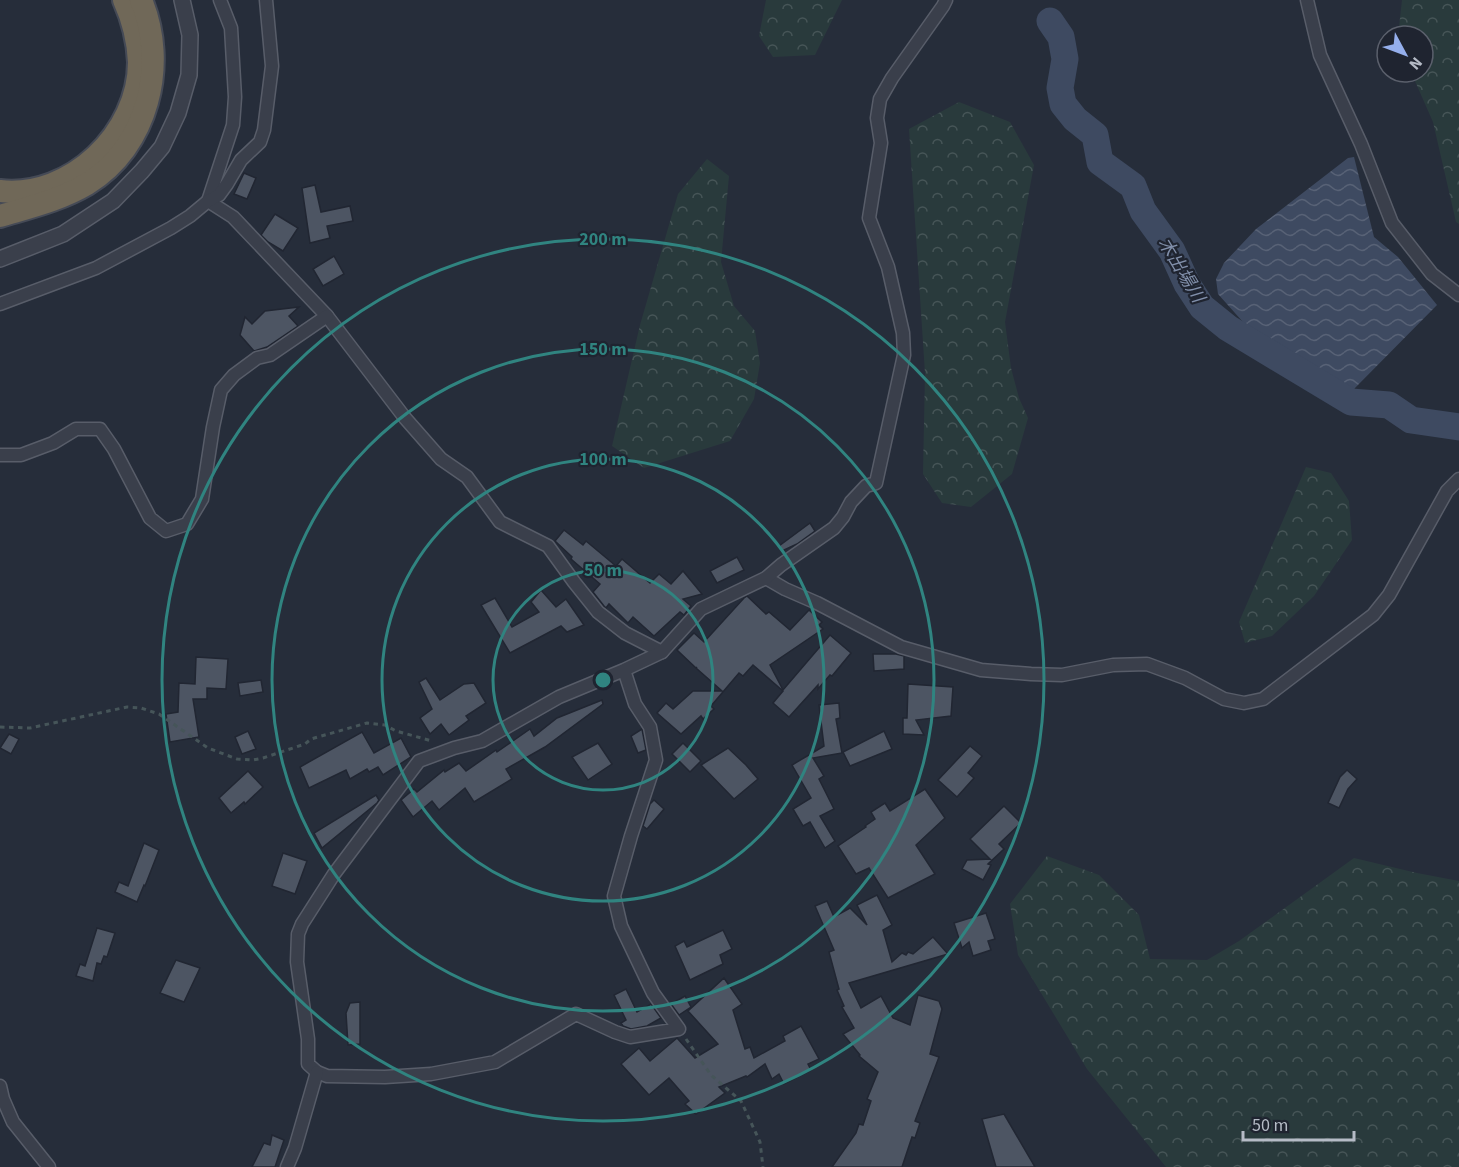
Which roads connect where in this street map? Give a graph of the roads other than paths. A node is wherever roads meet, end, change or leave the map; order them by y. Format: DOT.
graph roads {
  1 [pos="124,0"];
  2 [pos="141,0"];
  3 [pos="182,0"];
  4 [pos="220,0"];
  5 [pos="266,0"];
  6 [pos="946,0"];
  7 [pos="1307,0"];
  8 [pos="0,190"];
  9 [pos="208,201"];
  10 [pos="0,216"];
  11 [pos="0,260"];
  12 [pos="1459,295"];
  13 [pos="0,304"];
  14 [pos="327,316"];
  15 [pos="0,455"];
  16 [pos="1459,479"];
  17 [pos="766,578"];
  18 [pos="662,652"];
  19 [pos="624,670"];
  20 [pos="317,1072"];
  21 [pos="0,1086"];
  22 [pos="48,1167"];
  23 [pos="287,1167"];
  1 -- 8 [label="highway"];
  2 -- 10 [label="highway"];
  3 -- 11 [label="street"];
  4 -- 9 [label="street"];
  5 -- 9 [label="street"];
  6 -- 17 [label="street"];
  7 -- 12 [label="street"];
  9 -- 13 [label="street"];
  9 -- 14 [label="street"];
  14 -- 15 [label="street"];
  14 -- 18 [label="street"];
  16 -- 17 [label="street"];
  17 -- 18 [label="street"];
  18 -- 19 [label="street"];
  19 -- 20 [label="street"];
  19 -- 20 [label="street"];
  20 -- 23 [label="street"];
  21 -- 22 [label="street"];
}
